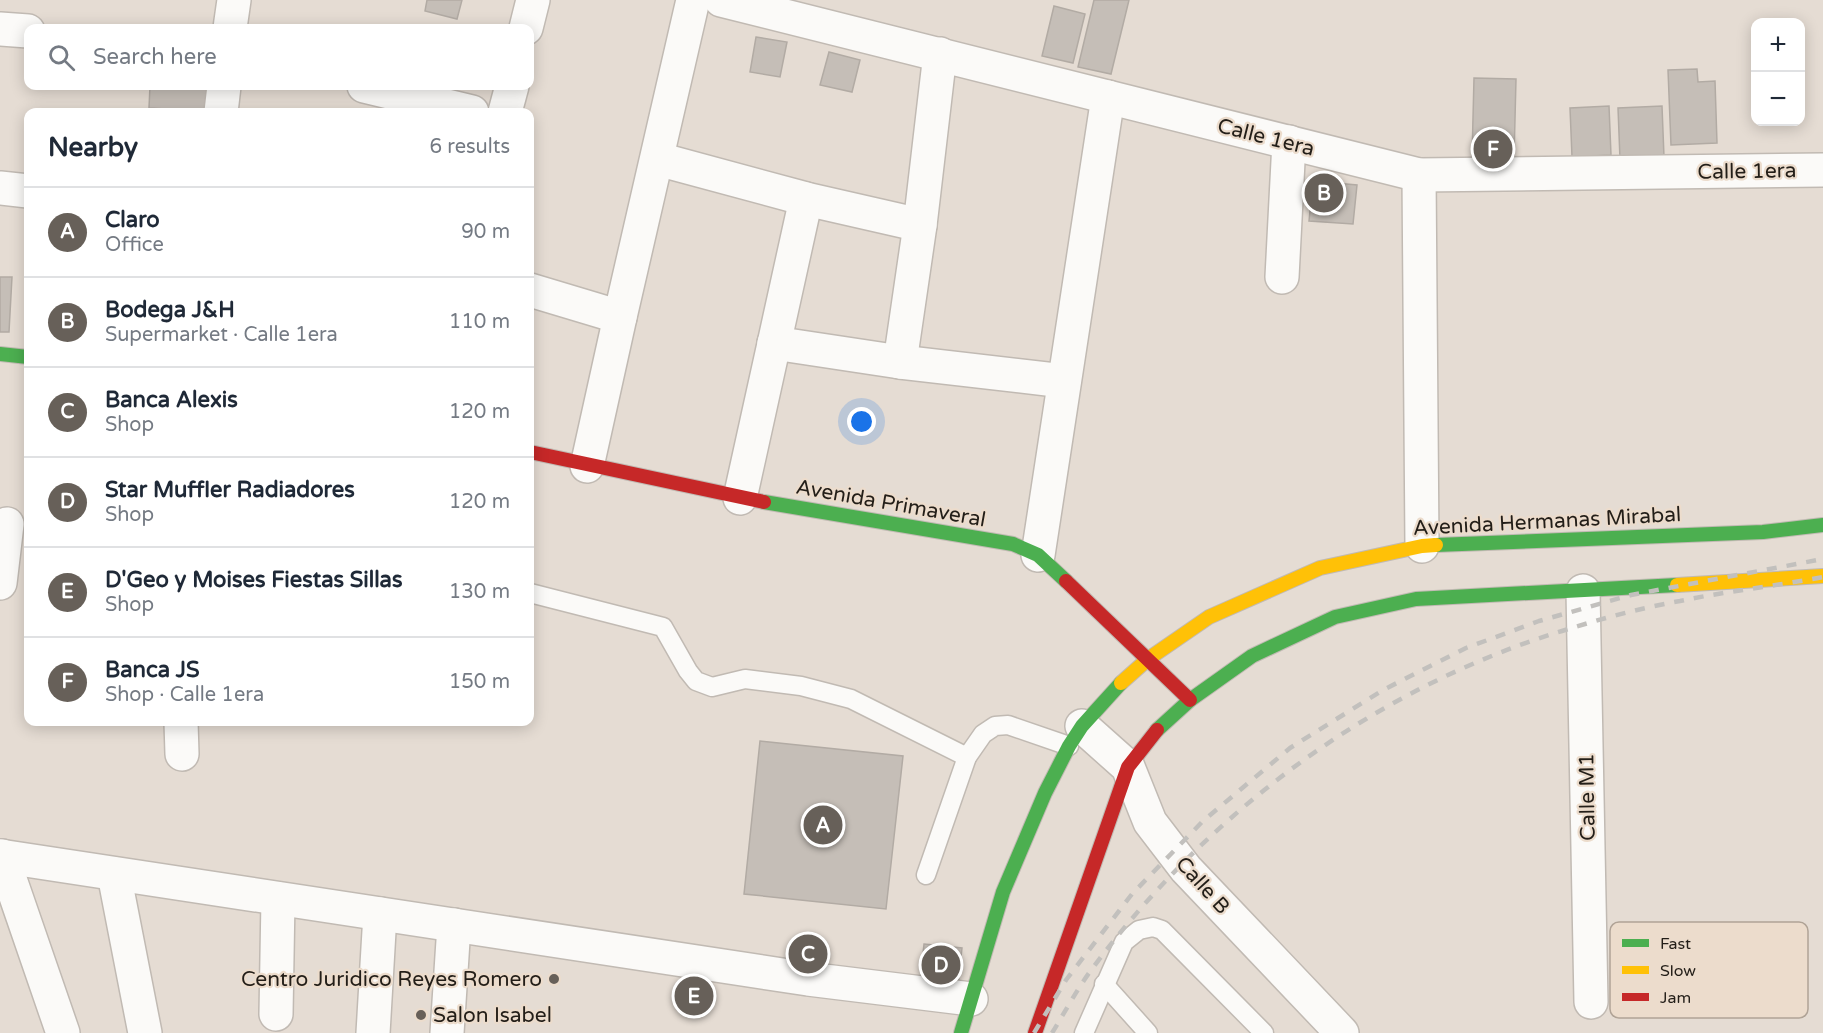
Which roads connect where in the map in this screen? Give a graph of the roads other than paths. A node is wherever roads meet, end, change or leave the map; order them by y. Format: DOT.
graph roads {
  1 [pos="234,0"];
  2 [pos="533,0"];
  3 [pos="693,0"];
  4 [pos="721,0"];
  5 [pos="231,24"];
  6 [pos="527,24"];
  7 [pos="0,29"];
  8 [pos="24,31"];
  9 [pos="940,54"];
  10 [pos="224,90"];
  11 [pos="511,90"];
  12 [pos="378,96"];
  13 [pos="1108,98"];
  14 [pos="221,108"];
  15 [pos="448,108"];
  16 [pos="507,108"];
  17 [pos="1289,142"];
  18 [pos="658,159"];
  19 [pos="1823,170"];
  20 [pos="1419,175"];
  21 [pos="0,188"];
  22 [pos="24,191"];
  23 [pos="807,200"];
  24 [pos="920,225"];
  25 [pos="1282,277"];
  26 [pos="534,291"];
  27 [pos="620,317"];
  28 [pos="774,343"];
  29 [pos="0,354"];
  30 [pos="24,357"];
  31 [pos="900,362"];
  32 [pos="1064,381"];
  33 [pos="534,453"];
  34 [pos="587,466"];
  35 [pos="740,498"];
  36 [pos="12,525"];
  37 [pos="1823,525"];
  38 [pos="1422,546"];
  39 [pos="1038,555"];
  40 [pos="1823,576"];
  41 [pos="0,583"];
  42 [pos="1583,591"];
  43 [pos="534,594"];
  44 [pos="1148,660"];
  45 [pos="1190,700"];
  46 [pos="182,726"];
  47 [pos="1075,736"];
  48 [pos="182,754"];
  49 [pos="967,758"];
  50 [pos="1128,766"];
  51 [pos="1,856"];
  52 [pos="114,874"];
  53 [pos="926,875"];
  54 [pos="278,899"];
  55 [pos="380,915"];
  56 [pos="454,925"];
  57 [pos="1104,984"];
  58 [pos="971,999"];
  59 [pos="1591,1002"];
  60 [pos="276,1014"];
  61 [pos="63,1033"];
  62 [pos="145,1033"];
  63 [pos="373,1033"];
  64 [pos="447,1033"];
  65 [pos="961,1033"];
  66 [pos="1035,1033"];
  67 [pos="1084,1033"];
  68 [pos="1148,1033"];
  69 [pos="1264,1033"];
  70 [pos="1342,1033"];
  1 -- 5 [label="street"];
  2 -- 6 [label="street"];
  3 -- 18 [label="street"];
  4 -- 9 [label="street, Calle 1era"];
  7 -- 8 [label="street"];
  9 -- 13 [label="street, Calle 1era"];
  9 -- 24 [label="street"];
  10 -- 14 [label="street"];
  11 -- 16 [label="street"];
  12 -- 15 [label="street"];
  13 -- 17 [label="street, Calle 1era"];
  13 -- 32 [label="street"];
  17 -- 20 [label="street, Calle 1era"];
  17 -- 25 [label="street"];
  18 -- 23 [label="street"];
  18 -- 27 [label="street"];
  19 -- 20 [label="street, Calle 1era"];
  20 -- 38 [label="street"];
  21 -- 22 [label="street"];
  23 -- 24 [label="street"];
  23 -- 28 [label="street"];
  24 -- 31 [label="street"];
  26 -- 27 [label="street"];
  27 -- 34 [label="street"];
  28 -- 31 [label="street"];
  28 -- 35 [label="street"];
  29 -- 30 [label="main road"];
  31 -- 32 [label="street"];
  32 -- 39 [label="street"];
  33 -- 34 [label="main road, Avenida Primaveral"];
  34 -- 35 [label="main road, Avenida Primaveral"];
  35 -- 39 [label="main road, Avenida Primaveral"];
  36 -- 41 [label="street"];
  37 -- 38 [label="main road, Avenida Hermanas Mirabal"];
  38 -- 44 [label="main road, Avenida Hermanas Mirabal"];
  39 -- 44 [label="main road, Avenida Primaveral"];
  40 -- 42 [label="main road"];
  42 -- 45 [label="main road"];
  42 -- 59 [label="street, Calle M1"];
  43 -- 49 [label="lane"];
  44 -- 45 [label="main road, Avenida Primaveral"];
  44 -- 47 [label="main road, Avenida Hermanas Mirabal"];
  45 -- 50 [label="main road"];
  46 -- 48 [label="street"];
  47 -- 49 [label="lane"];
  47 -- 50 [label="street, Calle B"];
  47 -- 58 [label="main road, Avenida Hermanas Mirabal"];
  49 -- 53 [label="lane"];
  50 -- 66 [label="main road"];
  50 -- 70 [label="street, Calle B"];
  51 -- 52 [label="street"];
  51 -- 61 [label="street"];
  52 -- 54 [label="street"];
  52 -- 62 [label="street"];
  54 -- 55 [label="street"];
  54 -- 60 [label="street"];
  55 -- 56 [label="street"];
  55 -- 63 [label="street"];
  56 -- 58 [label="street"];
  56 -- 64 [label="street"];
  57 -- 67 [label="lane"];
  57 -- 68 [label="lane"];
  57 -- 69 [label="lane"];
  58 -- 65 [label="main road, Avenida Hermanas Mirabal"];
}
